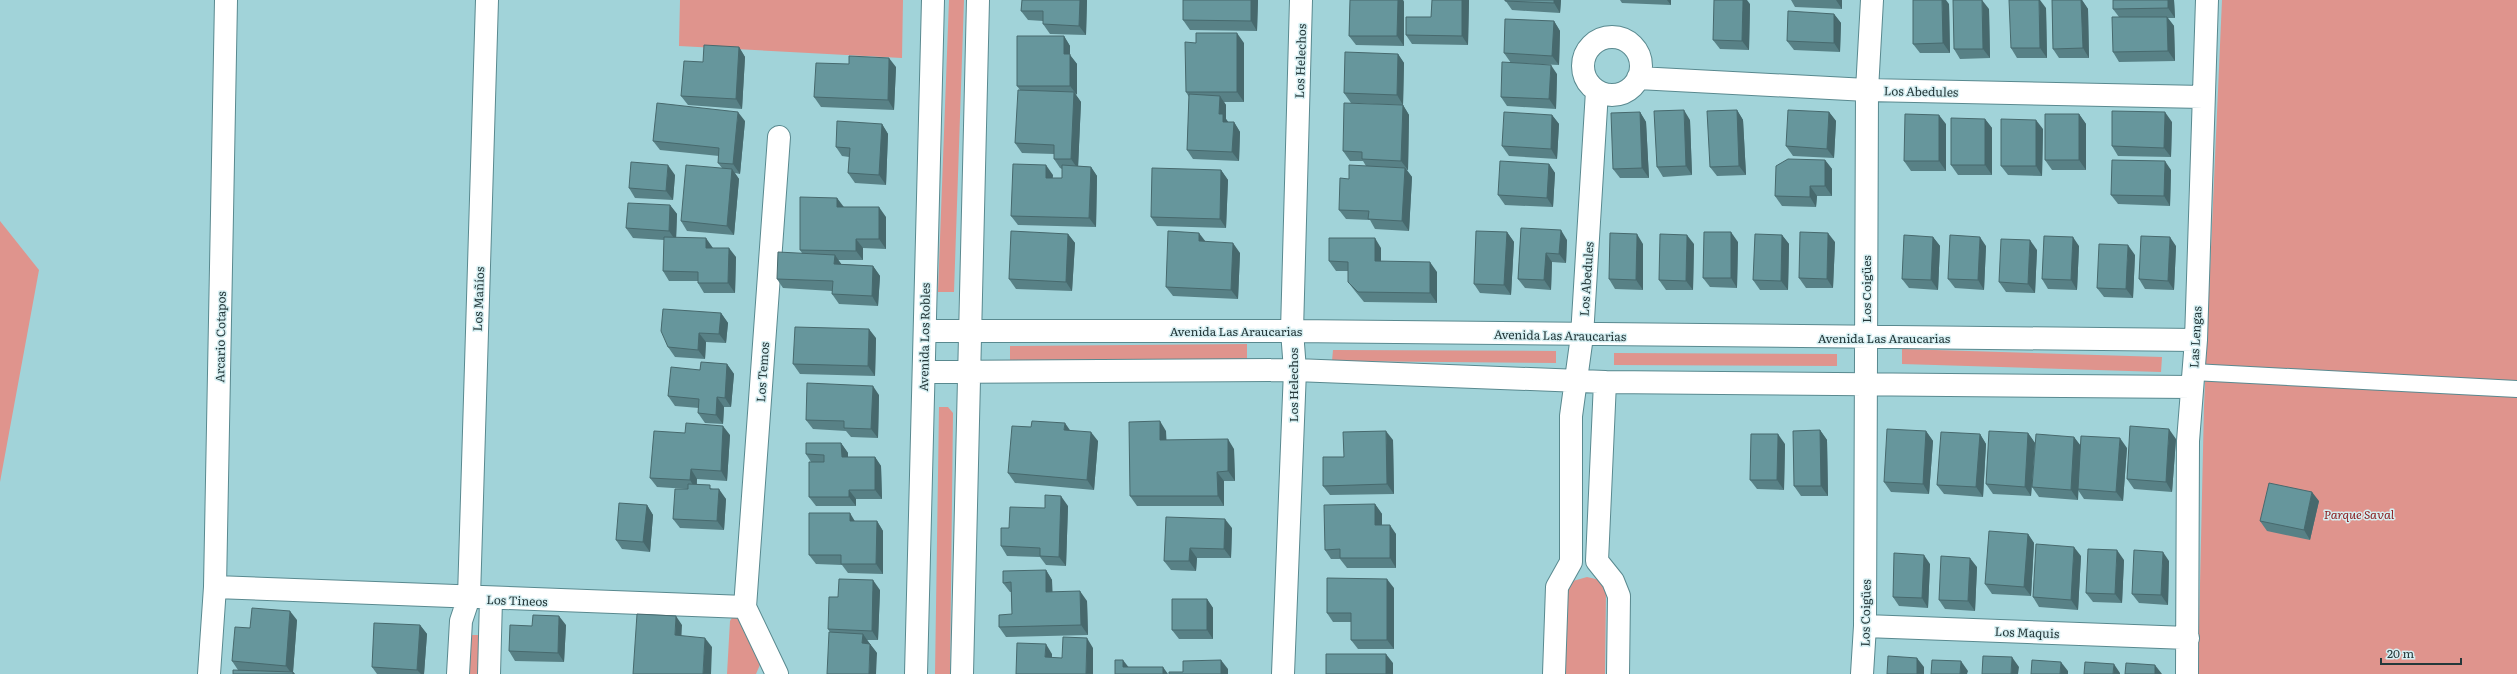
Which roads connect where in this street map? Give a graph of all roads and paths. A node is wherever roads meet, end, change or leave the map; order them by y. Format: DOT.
graph roads {
  1 [pos="226,0"];
  2 [pos="487,0"];
  3 [pos="933,0"];
  4 [pos="978,0"];
  5 [pos="1301,0"];
  6 [pos="1872,0"];
  7 [pos="2207,0"];
  8 [pos="1638,78"];
  9 [pos="1867,90"];
  10 [pos="1597,91"];
  11 [pos="2203,97"];
  12 [pos="779,137"];
  13 [pos="925,331"];
  14 [pos="970,331"];
  15 [pos="1292,331"];
  16 [pos="1582,336"];
  17 [pos="1866,338"];
  18 [pos="2196,340"];
  19 [pos="1295,370"];
  20 [pos="924,372"];
  21 [pos="969,372"];
  22 [pos="2193,379"];
  23 [pos="1574,381"];
  24 [pos="1604,382"];
  25 [pos="1866,384"];
  26 [pos="2517,389"];
  27 [pos="1597,561"];
  28 [pos="1571,562"];
  29 [pos="215,587"];
  30 [pos="468,597"];
  31 [pos="491,599"];
  32 [pos="745,607"];
  33 [pos="1865,626"];
  34 [pos="2188,638"];
  35 [pos="209,674"];
  36 [pos="458,674"];
  37 [pos="489,674"];
  38 [pos="777,674"];
  39 [pos="916,674"];
  40 [pos="962,674"];
  41 [pos="1283,674"];
  42 [pos="1554,674"];
  43 [pos="1618,674"];
  44 [pos="1862,674"];
  45 [pos="2187,674"];
  1 -- 29 [label="street, Arcario Cotapos"];
  2 -- 30 [label="street, Los Mañíos"];
  3 -- 13 [label="street, Avenida Los Robles"];
  4 -- 14 [label="street"];
  5 -- 15 [label="street, Los Helechos"];
  6 -- 9 [label="street, Los Coigües"];
  7 -- 11 [label="street, Las Lengas"];
  8 -- 9 [label="street, Los Abedules"];
  8 -- 10 [label="street"];
  8 -- 10 [label="street"];
  9 -- 11 [label="street, Los Abedules"];
  9 -- 17 [label="street, Los Coigües"];
  10 -- 16 [label="street, Los Abedules"];
  11 -- 18 [label="street, Las Lengas"];
  12 -- 32 [label="street, Los Temos"];
  13 -- 14 [label="street, Avenida Las Araucarias"];
  13 -- 20 [label="street, Avenida Los Robles"];
  14 -- 15 [label="street, Avenida Las Araucarias"];
  14 -- 21 [label="street"];
  15 -- 16 [label="street, Avenida Las Araucarias"];
  15 -- 19 [label="street, Los Helechos"];
  16 -- 17 [label="street, Avenida Las Araucarias"];
  16 -- 23 [label="street, Los Abedules"];
  17 -- 18 [label="street, Avenida Las Araucarias"];
  17 -- 25 [label="street, Los Coigües"];
  18 -- 22 [label="street, Las Lengas"];
  19 -- 21 [label="street"];
  19 -- 23 [label="street"];
  19 -- 41 [label="street, Los Helechos"];
  20 -- 21 [label="street"];
  20 -- 39 [label="street, Avenida Los Robles"];
  21 -- 40 [label="street"];
  22 -- 25 [label="street"];
  22 -- 26 [label="lane"];
  22 -- 34 [label="street, Las Lengas"];
  23 -- 24 [label="street"];
  23 -- 28 [label="street, Los Abedules"];
  24 -- 25 [label="street"];
  24 -- 27 [label="street"];
  25 -- 33 [label="street, Los Coigües"];
  27 -- 28 [label="street"];
  27 -- 43 [label="street"];
  28 -- 42 [label="street, Los Abedules"];
  29 -- 30 [label="street, Los Tineos"];
  29 -- 35 [label="street, Arcario Cotapos"];
  30 -- 31 [label="street, Los Tineos"];
  30 -- 36 [label="street, Los Mañíos"];
  31 -- 32 [label="street, Los Tineos"];
  31 -- 37 [label="street"];
  32 -- 38 [label="street"];
  33 -- 34 [label="street, Los Maquis"];
  33 -- 44 [label="street, Los Coigües"];
  34 -- 45 [label="street, Las Lengas"];
}
